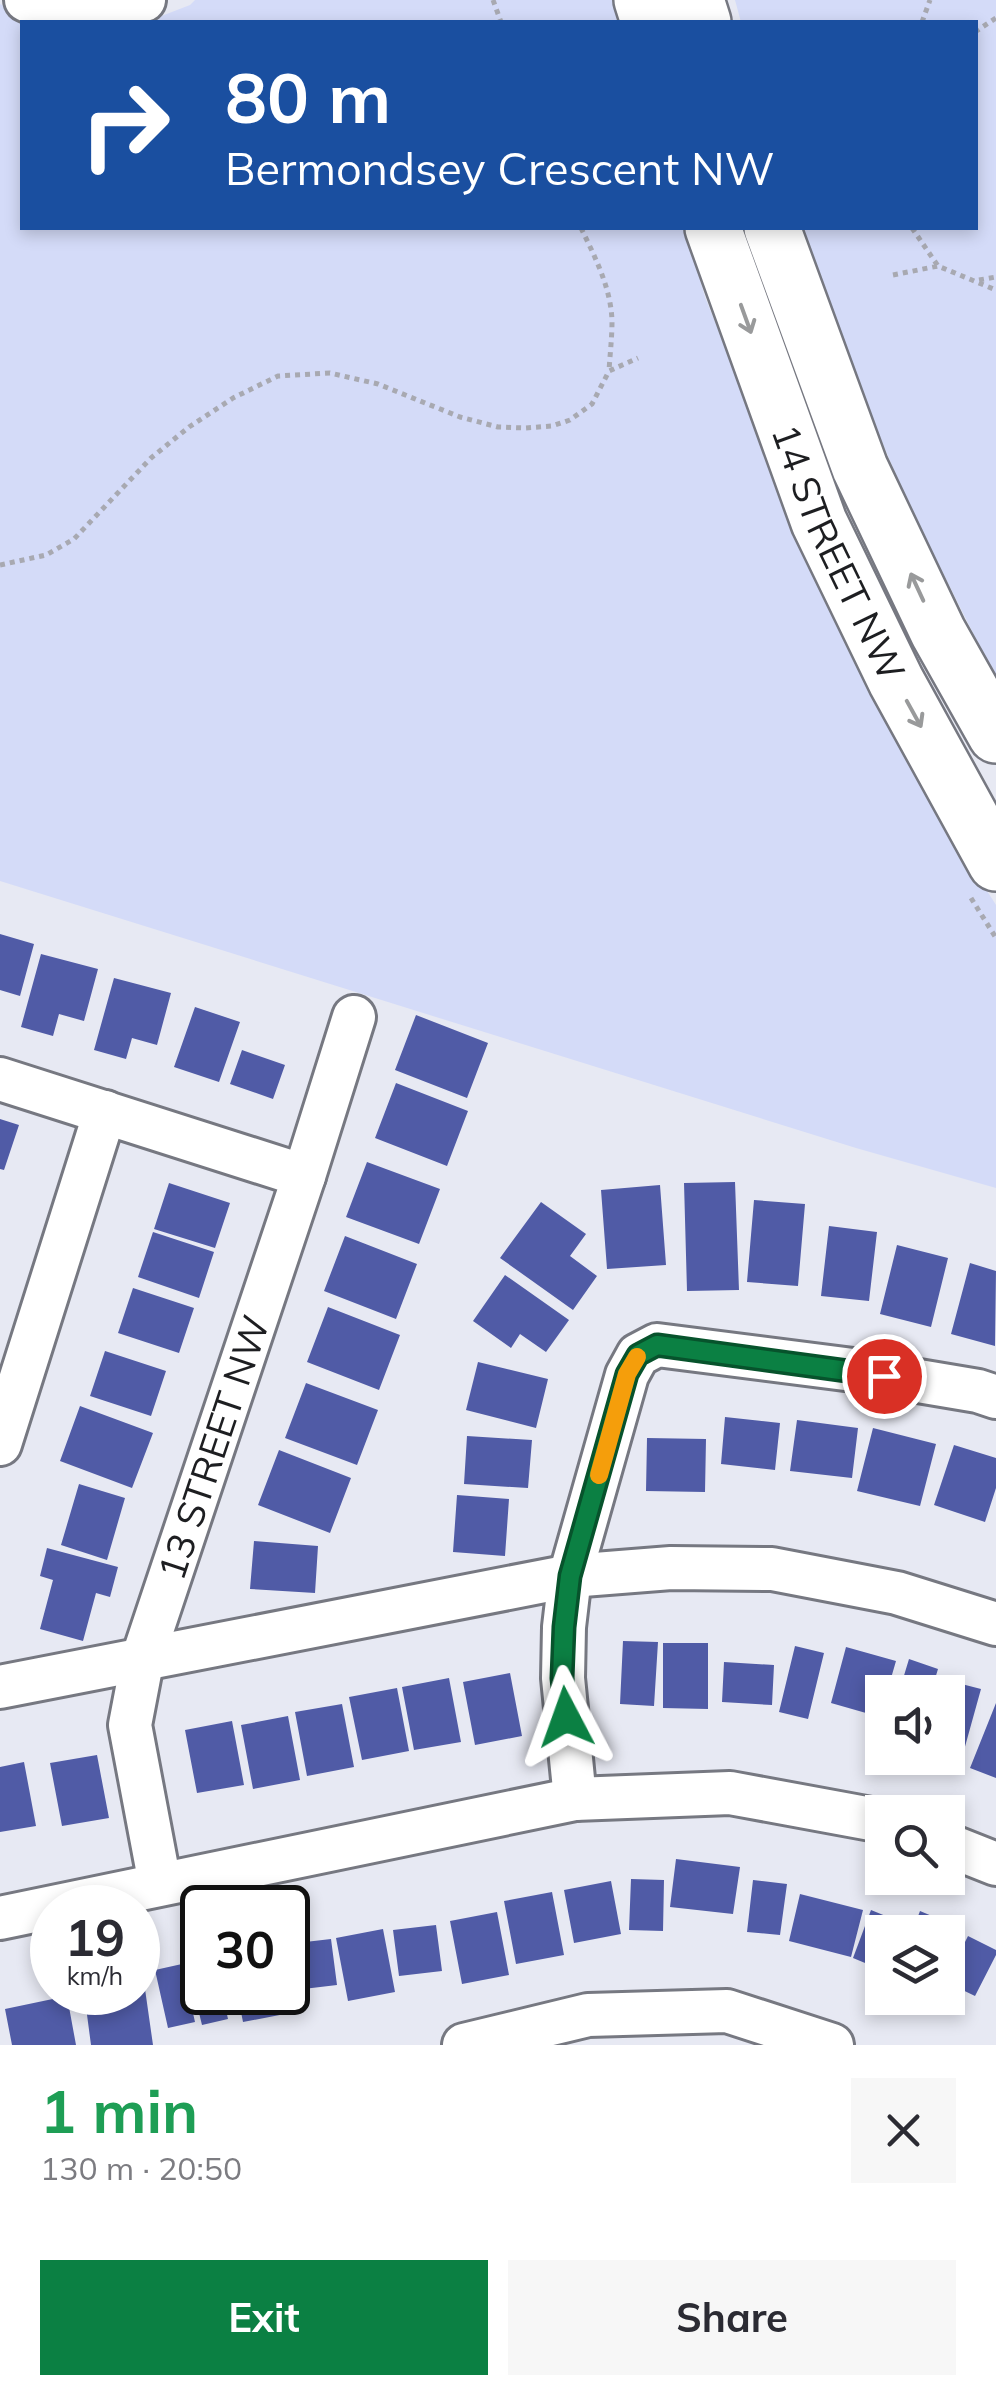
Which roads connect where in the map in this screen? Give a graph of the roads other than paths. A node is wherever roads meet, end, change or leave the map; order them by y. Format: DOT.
graph roads {
  1 [pos="26,0"];
  2 [pos="144,0"];
  3 [pos="714,230"];
  4 [pos="773,230"];
  5 [pos="996,734"];
  6 [pos="996,864"];
  7 [pos="354,1017"];
  8 [pos="0,1080"];
  9 [pos="105,1112"];
  10 [pos="304,1176"];
  11 [pos="996,1397"];
  12 [pos="0,1444"];
  13 [pos="570,1576"];
  14 [pos="996,1624"];
  15 [pos="143,1657"];
  16 [pos="0,1687"];
  17 [pos="574,1798"];
  18 [pos="865,1818"];
  19 [pos="965,1852"];
  20 [pos="996,1864"];
  21 [pos="160,1884"];
  22 [pos="0,1918"];
  23 [pos="464,2045"];
  24 [pos="832,2045"];
  1 -- 2 [label="street"];
  3 -- 6 [label="main road, 14 STREET NW, one-way"];
  5 -- 4 [label="main road, 14 STREET NW, one-way"];
  7 -- 10 [label="street, 13 STREET NW"];
  8 -- 9 [label="street"];
  9 -- 10 [label="street"];
  9 -- 12 [label="street"];
  10 -- 15 [label="street, 13 STREET NW"];
  11 -- 13 [label="street"];
  13 -- 14 [label="street"];
  13 -- 15 [label="street"];
  13 -- 17 [label="street"];
  15 -- 16 [label="street"];
  15 -- 21 [label="street, 13 STREET NW"];
  17 -- 18 [label="street"];
  17 -- 21 [label="street"];
  19 -- 20 [label="street"];
  21 -- 22 [label="street"];
  23 -- 24 [label="street"];
}
